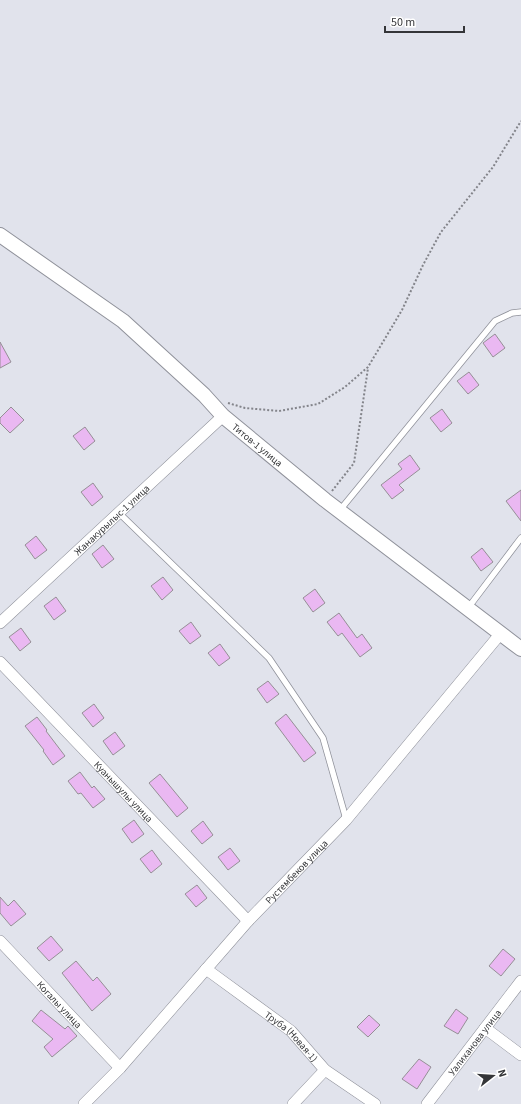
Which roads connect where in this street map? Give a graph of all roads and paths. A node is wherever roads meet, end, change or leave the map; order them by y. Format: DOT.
graph roads {
  1 [pos="521,121"];
  2 [pos="0,236"];
  3 [pos="521,312"];
  4 [pos="368,367"];
  5 [pos="225,402"];
  6 [pos="223,416"];
  7 [pos="325,500"];
  8 [pos="339,511"];
  9 [pos="119,512"];
  10 [pos="521,538"];
  11 [pos="468,608"];
  12 [pos="0,623"];
  13 [pos="501,633"];
  14 [pos="521,649"];
  15 [pos="0,662"];
  16 [pos="346,820"];
  17 [pos="248,921"];
  18 [pos="0,941"];
  19 [pos="206,969"];
  20 [pos="521,981"];
  21 [pos="485,1028"];
  22 [pos="521,1055"];
  23 [pos="120,1068"];
  24 [pos="325,1070"];
  25 [pos="84,1104"];
  26 [pos="293,1104"];
  27 [pos="375,1104"];
  28 [pos="427,1104"];
  1 -- 4 [label="path"];
  2 -- 6 [label="street, Титов-1 улица"];
  3 -- 8 [label="lane"];
  4 -- 5 [label="path"];
  4 -- 7 [label="path"];
  6 -- 7 [label="street, Титов-1 улица"];
  6 -- 9 [label="street, Жанакурылыс-1 улица"];
  7 -- 8 [label="street, Титов-1 улица"];
  8 -- 11 [label="street, Титов-1 улица"];
  9 -- 12 [label="street, Жанакурылыс-1 улица"];
  9 -- 16 [label="lane"];
  10 -- 11 [label="lane"];
  11 -- 13 [label="street, Титов-1 улица"];
  13 -- 14 [label="street, Титов-1 улица"];
  13 -- 16 [label="street, Рустембеков улица"];
  15 -- 17 [label="street, Куанышулы улица"];
  16 -- 17 [label="street, Рустембеков улица"];
  17 -- 19 [label="street, Рустембеков улица"];
  18 -- 23 [label="street, Когалы улица"];
  19 -- 23 [label="street, Рустембеков улица"];
  19 -- 24 [label="street, Труба (Новая-1)"];
  20 -- 21 [label="street, Уалиханова улица"];
  21 -- 22 [label="street"];
  21 -- 28 [label="street, Уалиханова улица"];
  23 -- 25 [label="street, Рустембеков улица"];
  24 -- 26 [label="street"];
  24 -- 27 [label="street, Труба (Новая-1)"];
}
